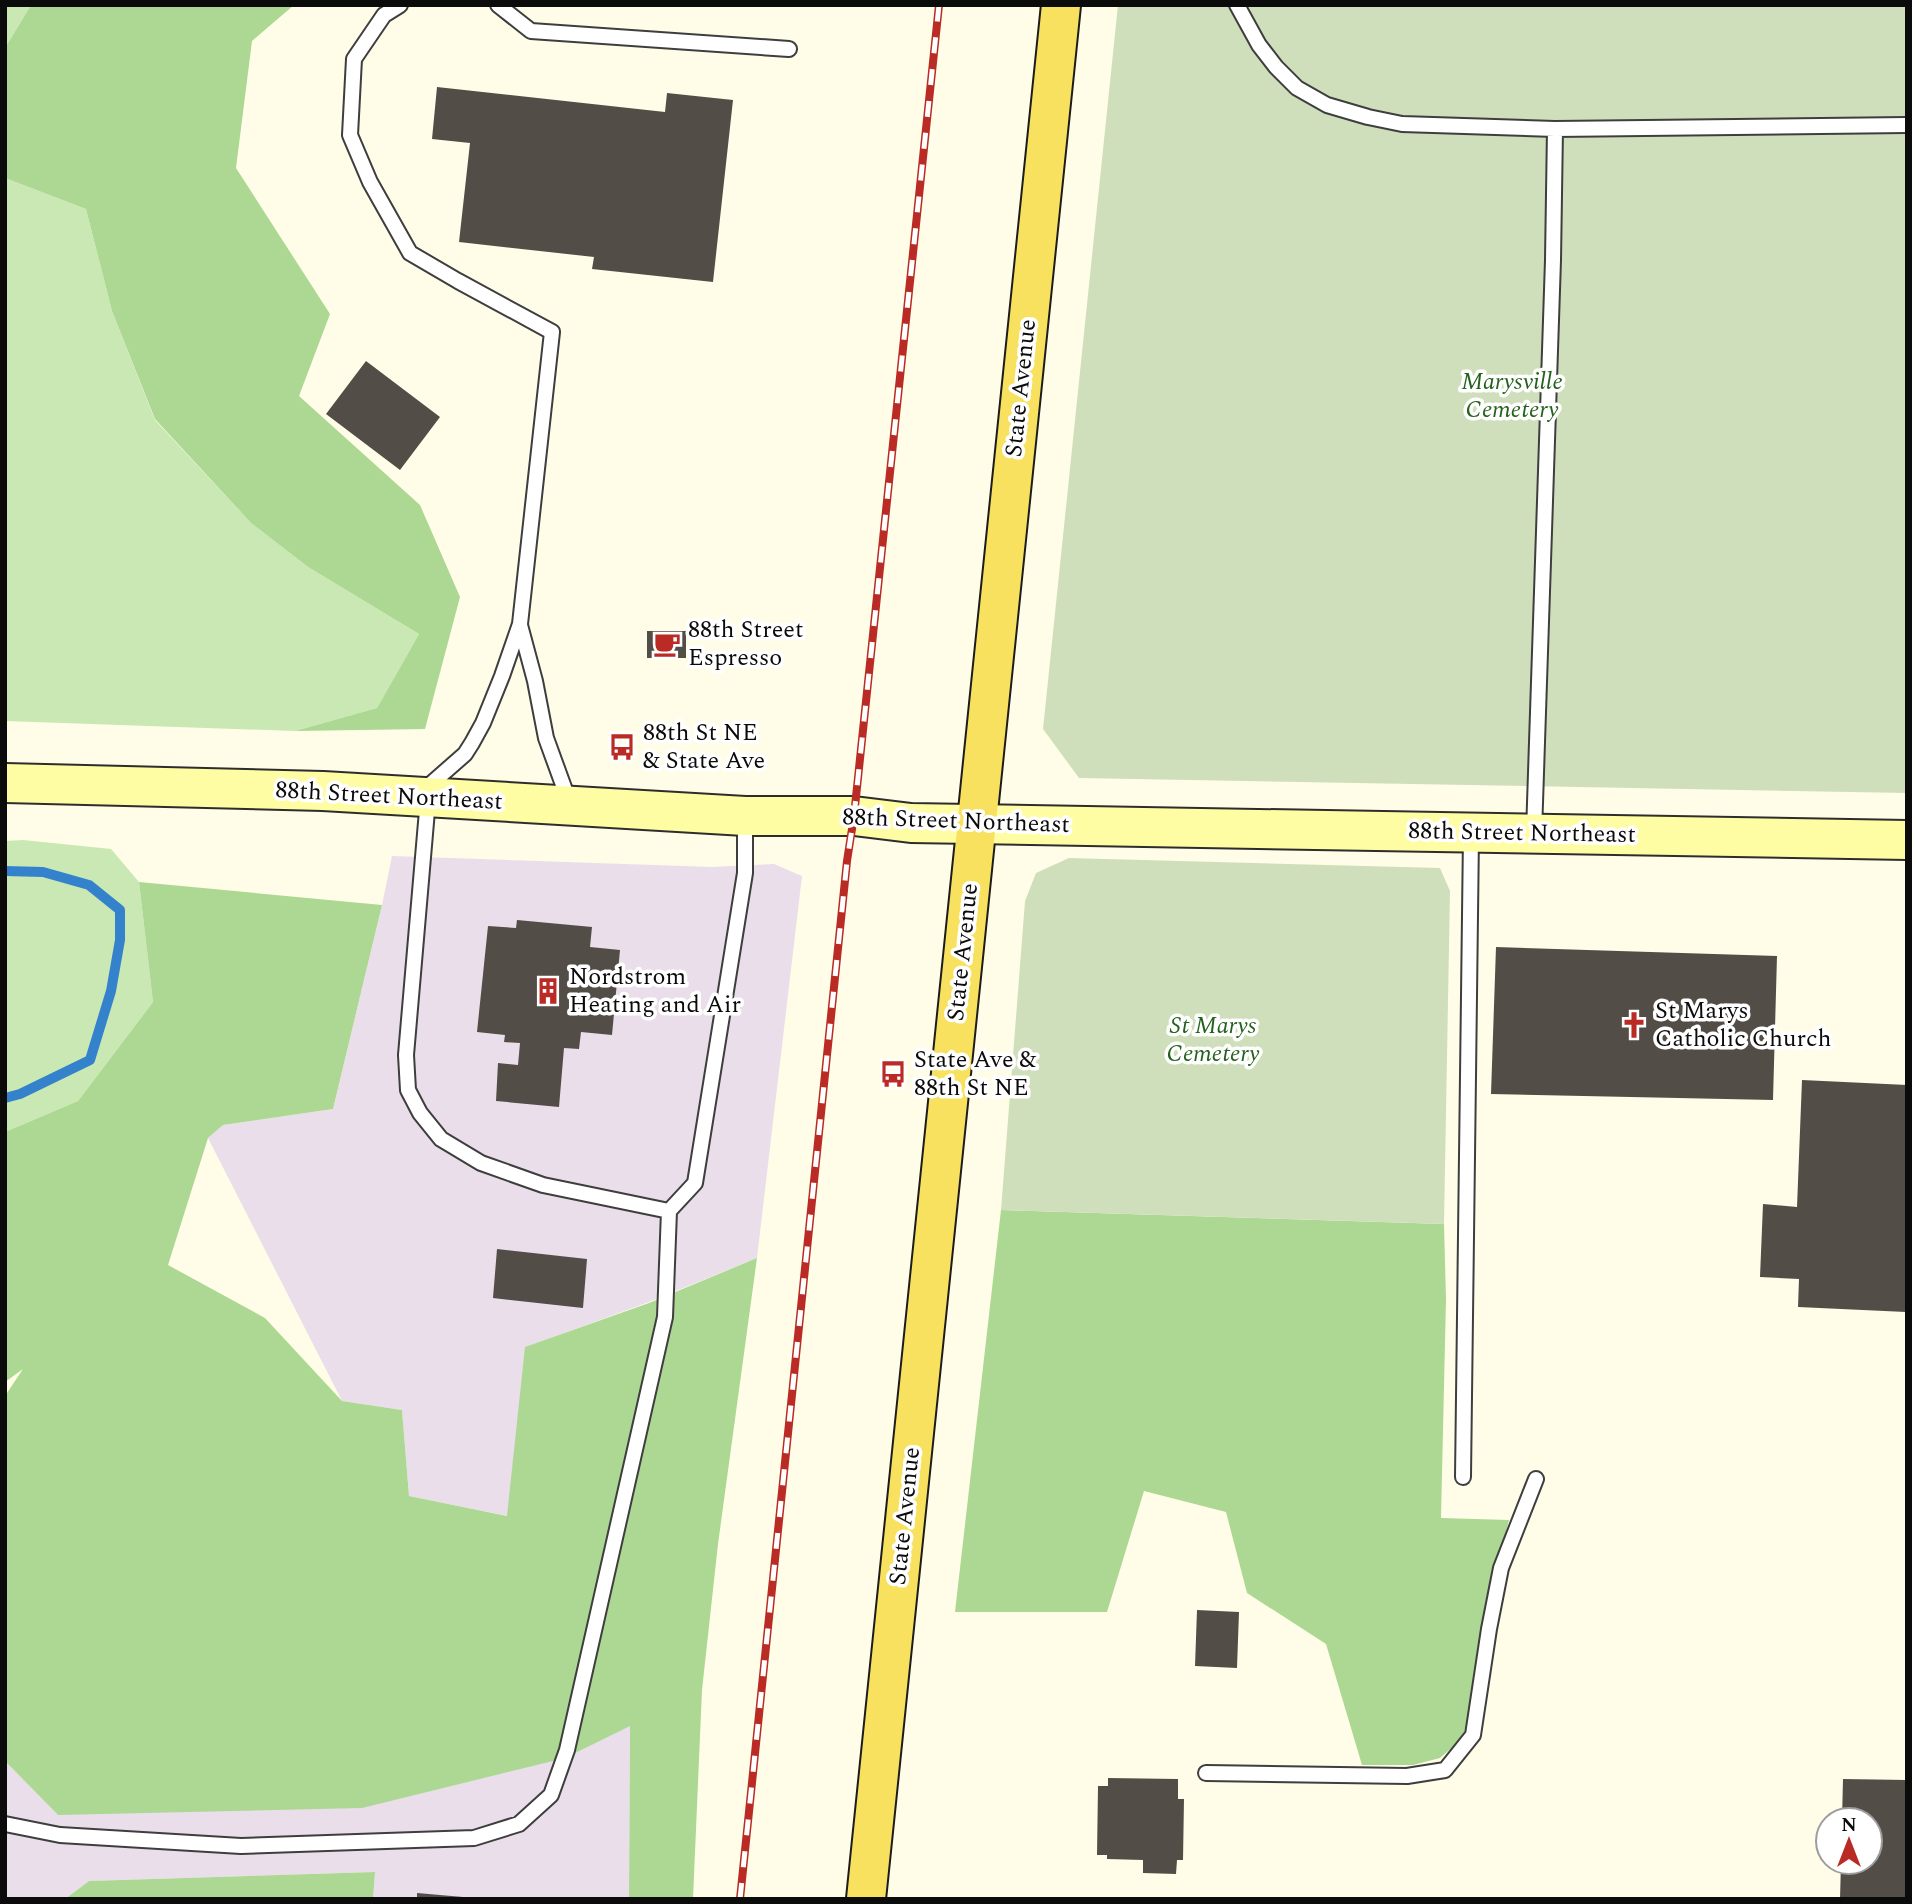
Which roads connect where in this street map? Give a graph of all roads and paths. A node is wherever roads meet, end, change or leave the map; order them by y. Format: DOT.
graph roads {
  1 [pos="400,5"];
  2 [pos="498,5"];
  3 [pos="1061,5"];
  4 [pos="1237,5"];
  5 [pos="789,49"];
  6 [pos="1907,125"];
  7 [pos="1555,129"];
  8 [pos="520,624"];
  9 [pos="5,783"];
  10 [pos="421,797"];
  11 [pos="571,806"];
  12 [pos="745,817"];
  13 [pos="976,824"];
  14 [pos="1471,832"];
  15 [pos="1534,834"];
  16 [pos="1907,840"];
  17 [pos="668,1211"];
  18 [pos="1463,1477"];
  19 [pos="1536,1479"];
  20 [pos="1206,1773"];
  21 [pos="5,1824"];
  22 [pos="866,1899"];
  1 -- 8 [label="lane"];
  2 -- 5 [label="lane"];
  3 -- 13 [label="main road, State Avenue"];
  4 -- 7 [label="lane"];
  6 -- 7 [label="lane"];
  7 -- 15 [label="lane"];
  8 -- 10 [label="lane"];
  8 -- 11 [label="lane"];
  9 -- 10 [label="main road, 88th Street Northeast"];
  10 -- 11 [label="main road, 88th Street Northeast"];
  10 -- 17 [label="lane"];
  11 -- 12 [label="main road, 88th Street Northeast"];
  12 -- 13 [label="main road, 88th Street Northeast"];
  12 -- 17 [label="lane"];
  13 -- 14 [label="main road, 88th Street Northeast"];
  13 -- 22 [label="main road, State Avenue"];
  14 -- 15 [label="main road, 88th Street Northeast"];
  14 -- 18 [label="lane"];
  15 -- 16 [label="main road, 88th Street Northeast"];
  17 -- 21 [label="lane"];
  19 -- 20 [label="lane"];
}
